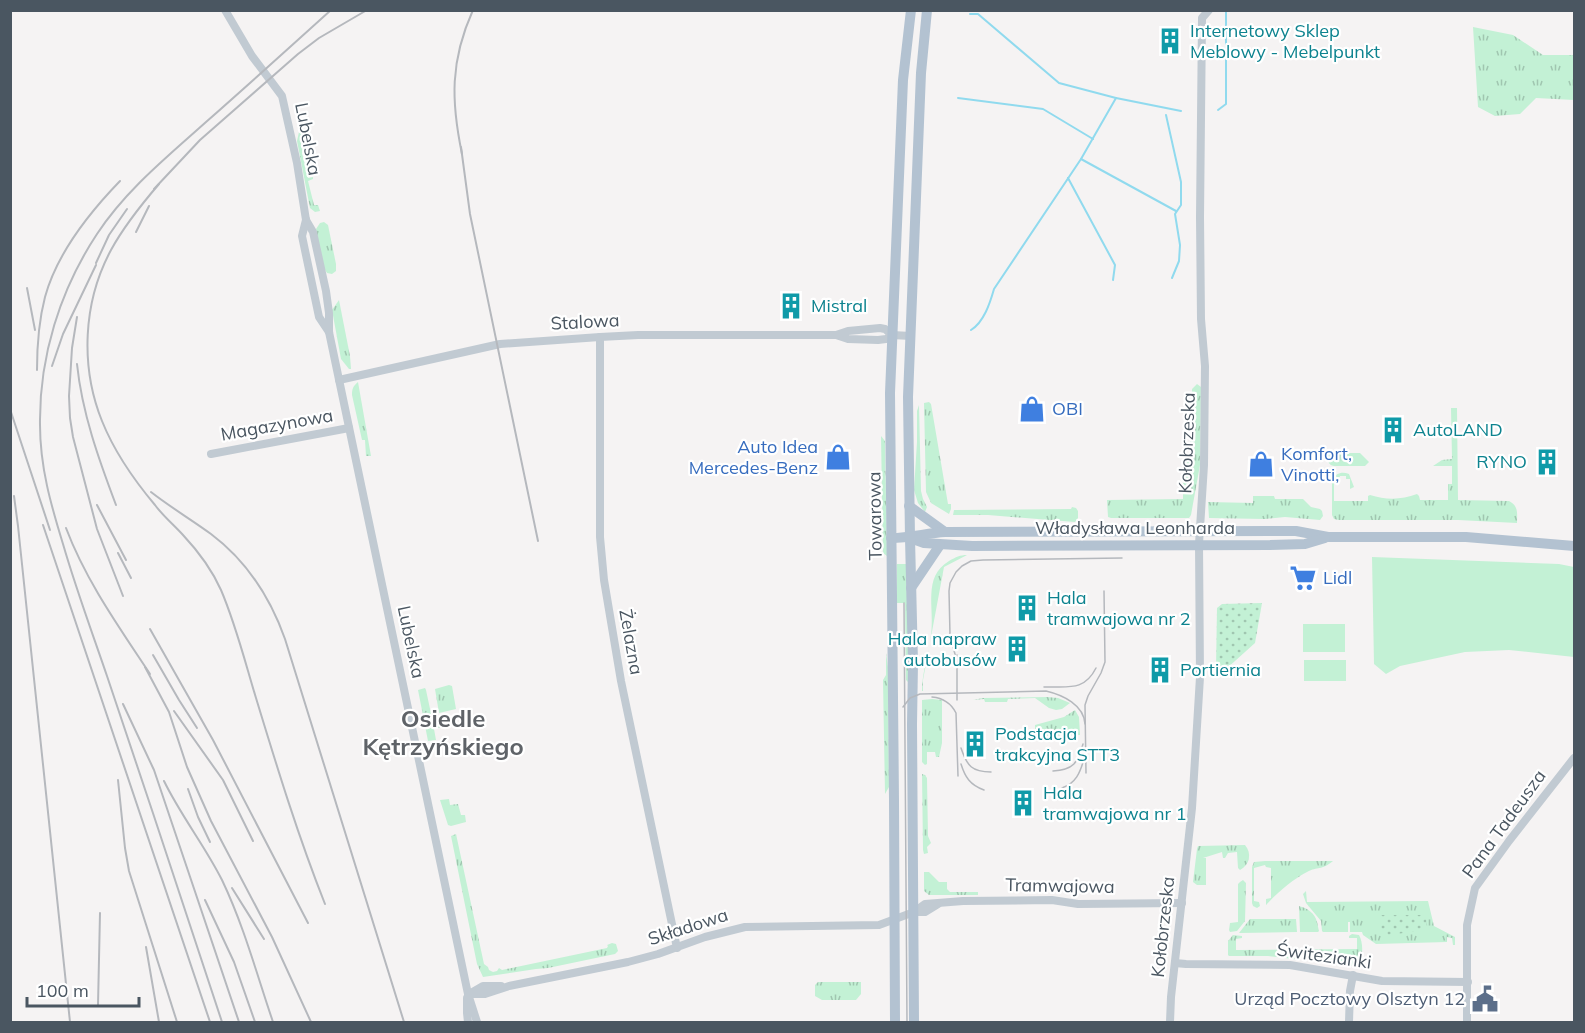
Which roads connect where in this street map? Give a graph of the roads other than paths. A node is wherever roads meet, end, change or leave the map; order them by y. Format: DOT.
graph roads {
  1 [pos="225,10"];
  2 [pos="911,10"];
  3 [pos="927,10"];
  4 [pos="1209,10"];
  5 [pos="1200,14"];
  6 [pos="893,307"];
  7 [pos="878,328"];
  8 [pos="836,335"];
  9 [pos="892,335"];
  10 [pos="911,336"];
  11 [pos="600,337"];
  12 [pos="878,340"];
  13 [pos="891,362"];
  14 [pos="339,380"];
  15 [pos="349,428"];
  16 [pos="211,454"];
  17 [pos="909,506"];
  18 [pos="1200,531"];
  19 [pos="945,532"];
  20 [pos="1328,537"];
  21 [pos="891,538"];
  22 [pos="910,538"];
  23 [pos="1199,544"];
  24 [pos="1544,544"];
  25 [pos="940,545"];
  26 [pos="1575,546"];
  27 [pos="1575,553"];
  28 [pos="911,588"];
  29 [pos="1575,758"];
  30 [pos="1182,903"];
  31 [pos="914,912"];
  32 [pos="894,920"];
  33 [pos="677,948"];
  34 [pos="1175,963"];
  35 [pos="1353,975"];
  36 [pos="1468,982"];
  37 [pos="468,994"];
  38 [pos="468,1023"];
  39 [pos="477,1023"];
  40 [pos="895,1023"];
  41 [pos="914,1023"];
  42 [pos="1170,1023"];
  43 [pos="1349,1023"];
  44 [pos="1467,1023"];
  1 -- 14 [label="street, Lubelska"];
  2 -- 6 [label="main road, Towarowa"];
  3 -- 10 [label="main road, Towarowa"];
  4 -- 5 [label="street, Kołobrzeska"];
  5 -- 18 [label="street, Kołobrzeska"];
  6 -- 7 [label="street"];
  6 -- 9 [label="main road, Towarowa"];
  7 -- 8 [label="street, Stalowa"];
  7 -- 9 [label="street, Stalowa"];
  8 -- 11 [label="street, Stalowa"];
  8 -- 12 [label="street, Stalowa"];
  9 -- 10 [label="street, Stalowa"];
  9 -- 12 [label="street, Stalowa"];
  9 -- 13 [label="main road, Towarowa"];
  10 -- 17 [label="main road, Towarowa"];
  11 -- 14 [label="street, Stalowa"];
  11 -- 33 [label="street, Żelazna"];
  12 -- 13 [label="street"];
  13 -- 21 [label="main road, Towarowa"];
  14 -- 15 [label="street, Lubelska"];
  15 -- 16 [label="street, Magazynowa"];
  15 -- 37 [label="street, Lubelska"];
  17 -- 19 [label="main road"];
  17 -- 22 [label="main road, Towarowa"];
  18 -- 19 [label="main road, Władysława Leonharda"];
  18 -- 20 [label="main road, Władysława Leonharda"];
  18 -- 23 [label="street, Kołobrzeska"];
  19 -- 22 [label="main road, Władysława Leonharda"];
  20 -- 23 [label="main road, Władysława Leonharda"];
  20 -- 24 [label="main road, Władysława Leonharda"];
  21 -- 22 [label="main road, Władysława Leonharda"];
  21 -- 32 [label="main road, Towarowa"];
  22 -- 25 [label="main road, Władysława Leonharda"];
  22 -- 28 [label="main road, Towarowa"];
  23 -- 25 [label="main road, Władysława Leonharda"];
  23 -- 30 [label="street, Kołobrzeska"];
  24 -- 26 [label="main road, Władysława Leonharda"];
  24 -- 27 [label="main road, Władysława Leonharda"];
  25 -- 28 [label="main road"];
  28 -- 31 [label="main road, Towarowa"];
  29 -- 36 [label="street, Pana Tadeusza"];
  30 -- 31 [label="street, Tramwajowa"];
  30 -- 34 [label="street, Kołobrzeska"];
  31 -- 32 [label="street, Składowa"];
  31 -- 41 [label="main road, Towarowa"];
  32 -- 33 [label="street, Składowa"];
  32 -- 40 [label="main road, Towarowa"];
  33 -- 37 [label="street, Składowa"];
  34 -- 35 [label="street, Świtezianki"];
  34 -- 42 [label="street, Kołobrzeska"];
  35 -- 36 [label="street, Świtezianki"];
  35 -- 43 [label="street"];
  36 -- 44 [label="street, Pana Tadeusza"];
  37 -- 38 [label="street, Lubelska"];
  37 -- 39 [label="street, Lubelska"];
}
